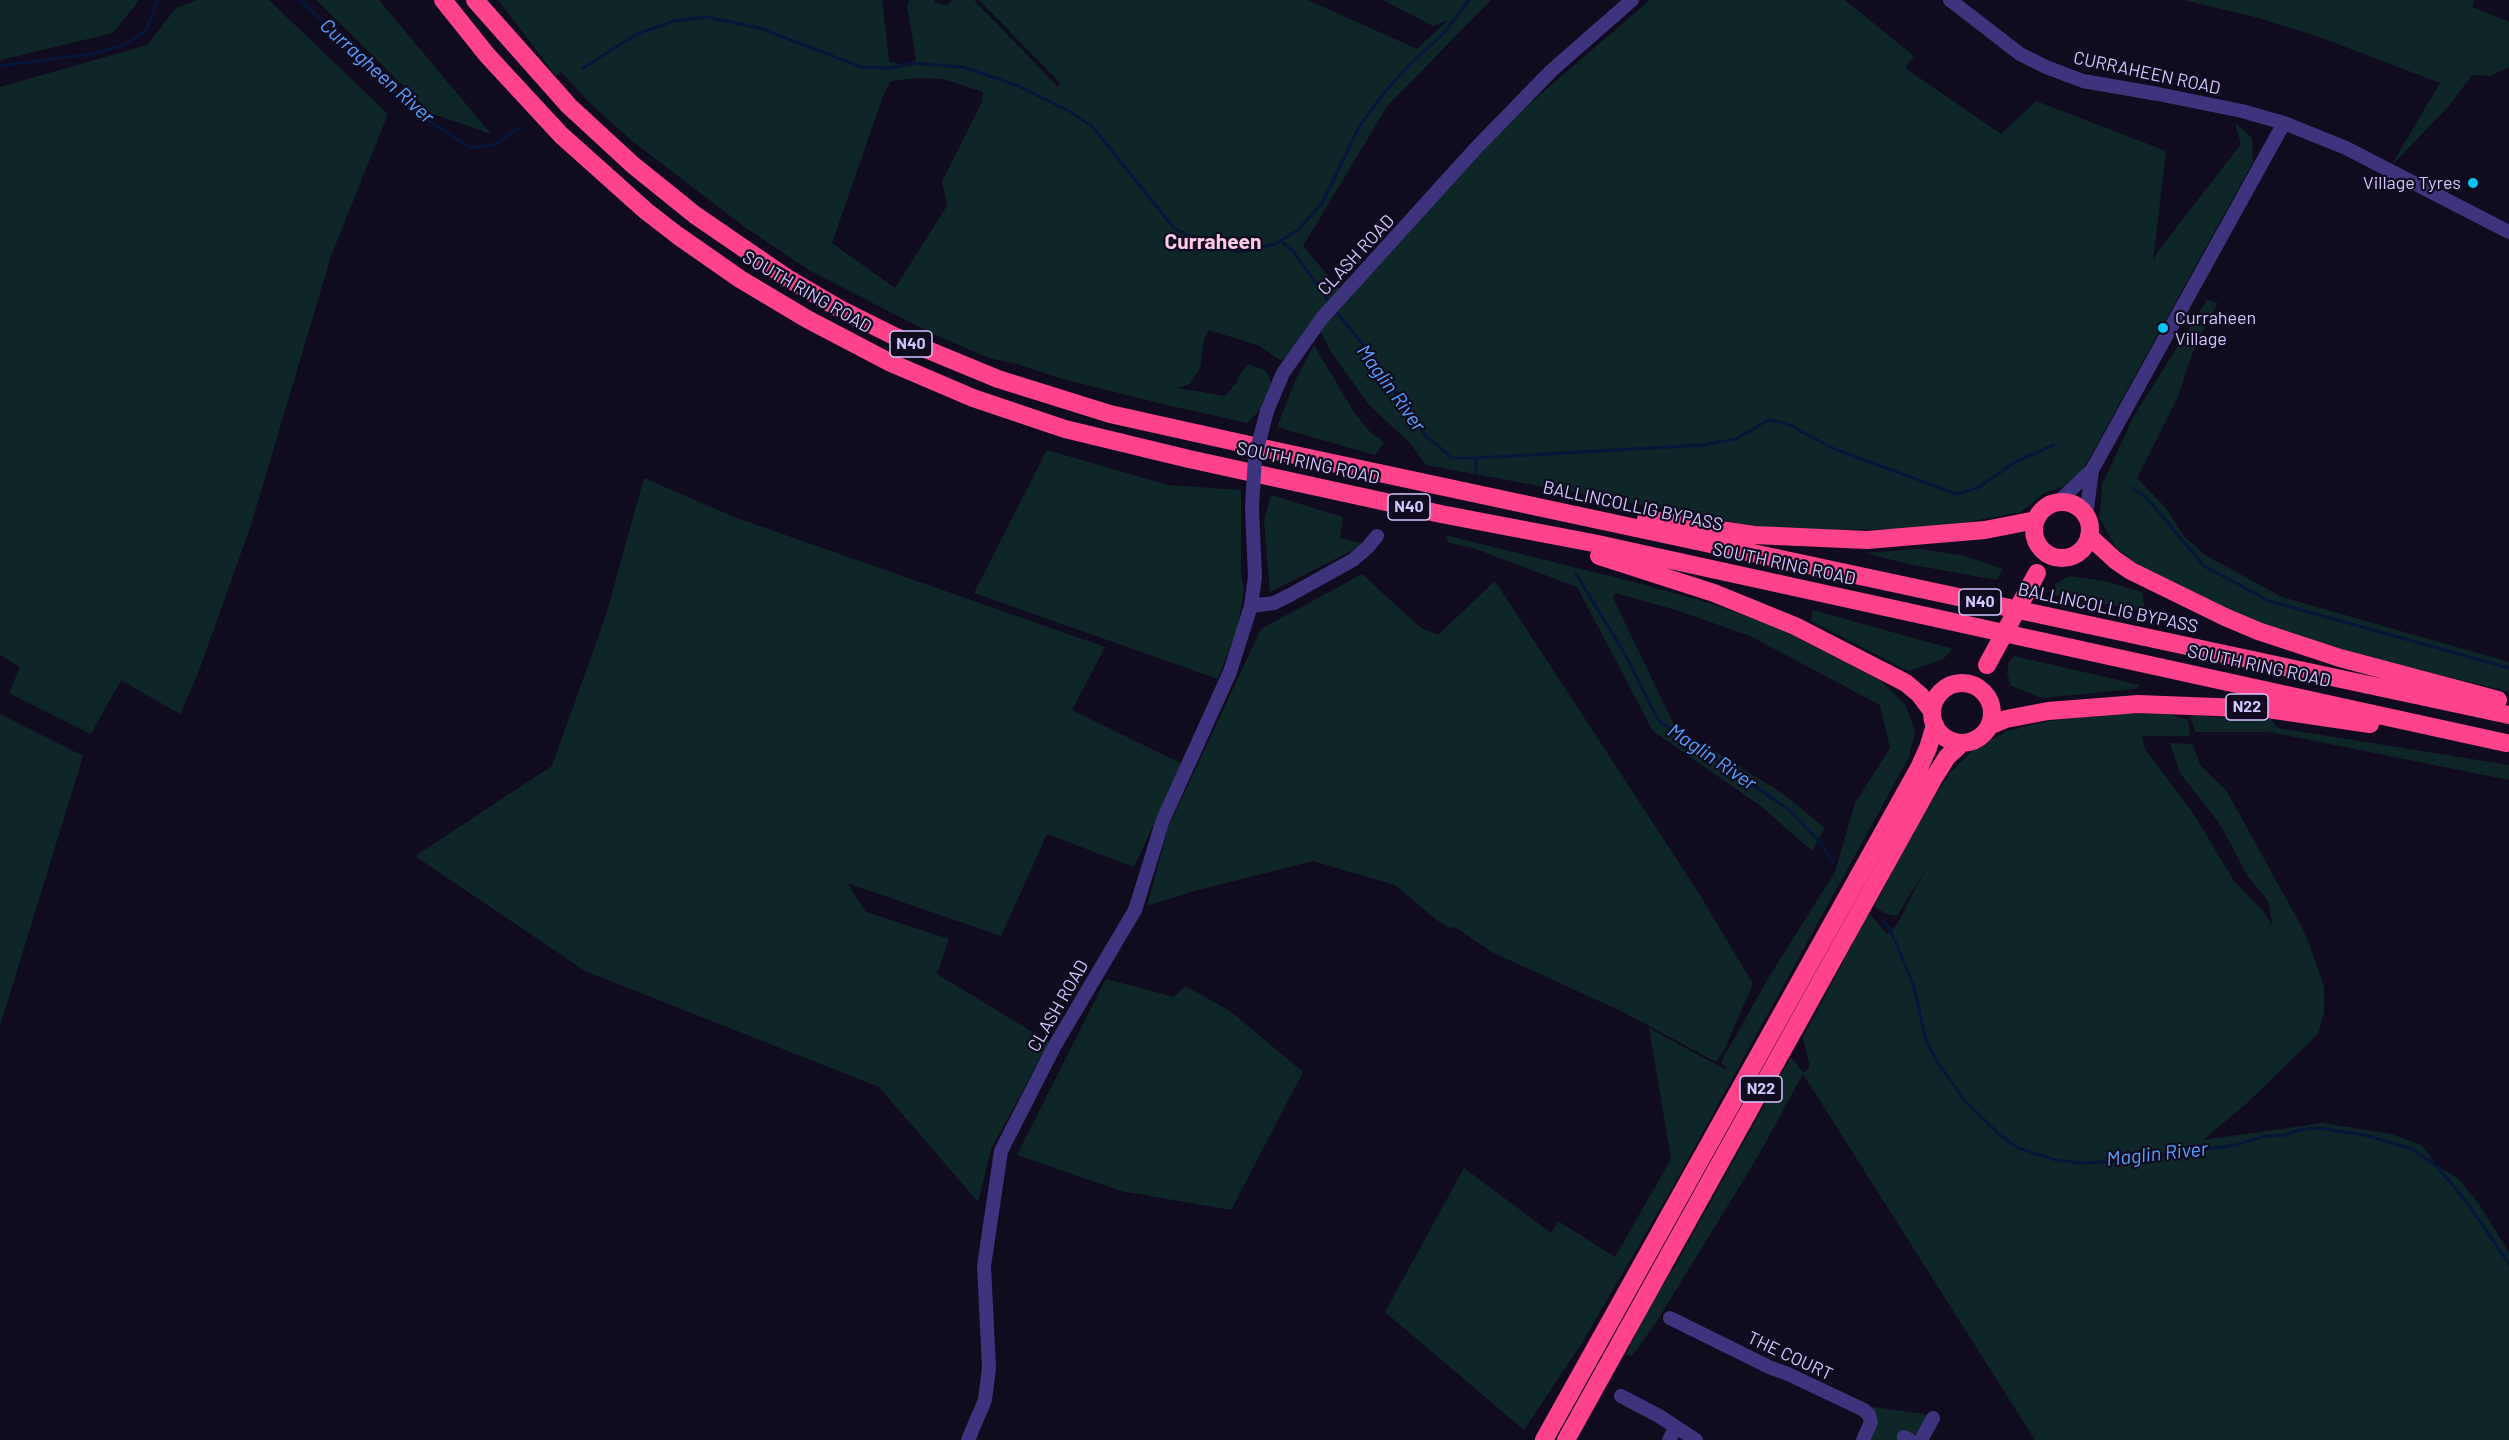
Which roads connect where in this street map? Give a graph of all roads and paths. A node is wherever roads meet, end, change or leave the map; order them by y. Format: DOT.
graph roads {
  1 [pos="443,0"];
  2 [pos="475,0"];
  3 [pos="1632,0"];
  4 [pos="1950,0"];
  5 [pos="2284,123"];
  6 [pos="2509,232"];
  7 [pos="2092,470"];
  8 [pos="1452,488"];
  9 [pos="2057,503"];
  10 [pos="1441,514"];
  11 [pos="2086,516"];
  12 [pos="2036,520"];
  13 [pos="1377,536"];
  14 [pos="2090,536"];
  15 [pos="2037,542"];
  16 [pos="2058,558"];
  17 [pos="2037,573"];
  18 [pos="1251,606"];
  19 [pos="1987,666"];
  20 [pos="1960,684"];
  21 [pos="1983,692"];
  22 [pos="2509,703"];
  23 [pos="2509,715"];
  24 [pos="1934,718"];
  25 [pos="1989,726"];
  26 [pos="1962,743"];
  27 [pos="2507,743"];
  28 [pos="1670,1318"];
  29 [pos="1621,1396"];
  30 [pos="1933,1418"];
  31 [pos="1672,1434"];
  32 [pos="968,1440"];
  33 [pos="1544,1440"];
  34 [pos="1566,1440"];
  35 [pos="1696,1440"];
  36 [pos="1863,1440"];
  37 [pos="1922,1440"];
  1 -- 10 [label="highway, SOUTH RING ROAD / N40"];
  2 -- 8 [label="highway, SOUTH RING ROAD / N40"];
  3 -- 18 [label="street, CLASH ROAD, bridge"];
  4 -- 5 [label="street, CURRAHEEN ROAD"];
  5 -- 6 [label="street, CURRAHEEN ROAD"];
  5 -- 7 [label="street"];
  7 -- 9 [label="street"];
  7 -- 11 [label="street"];
  8 -- 12 [label="highway"];
  8 -- 23 [label="highway, BALLINCOLLIG BYPASS / N40"];
  9 -- 11 [label="highway"];
  9 -- 12 [label="highway"];
  10 -- 24 [label="highway"];
  10 -- 27 [label="highway, SOUTH RING ROAD / N40"];
  11 -- 14 [label="highway"];
  12 -- 15 [label="highway, N22"];
  13 -- 18 [label="street"];
  14 -- 16 [label="highway, N22"];
  14 -- 22 [label="highway"];
  15 -- 16 [label="highway"];
  15 -- 17 [label="highway, N22"];
  16 -- 17 [label="highway, N22"];
  17 -- 19 [label="highway, N22, bridge"];
  18 -- 32 [label="street, CLASH ROAD"];
  19 -- 20 [label="highway, N22"];
  19 -- 21 [label="highway, N22"];
  20 -- 21 [label="highway"];
  20 -- 24 [label="highway, N22"];
  21 -- 25 [label="highway, N22"];
  24 -- 26 [label="highway"];
  24 -- 33 [label="highway, N22"];
  25 -- 26 [label="highway, N22"];
  25 -- 27 [label="highway, N22"];
  26 -- 34 [label="highway, N22"];
  28 -- 36 [label="street, THE COURT"];
  29 -- 31 [label="street"];
  30 -- 37 [label="street"];
  31 -- 35 [label="street"];
}
